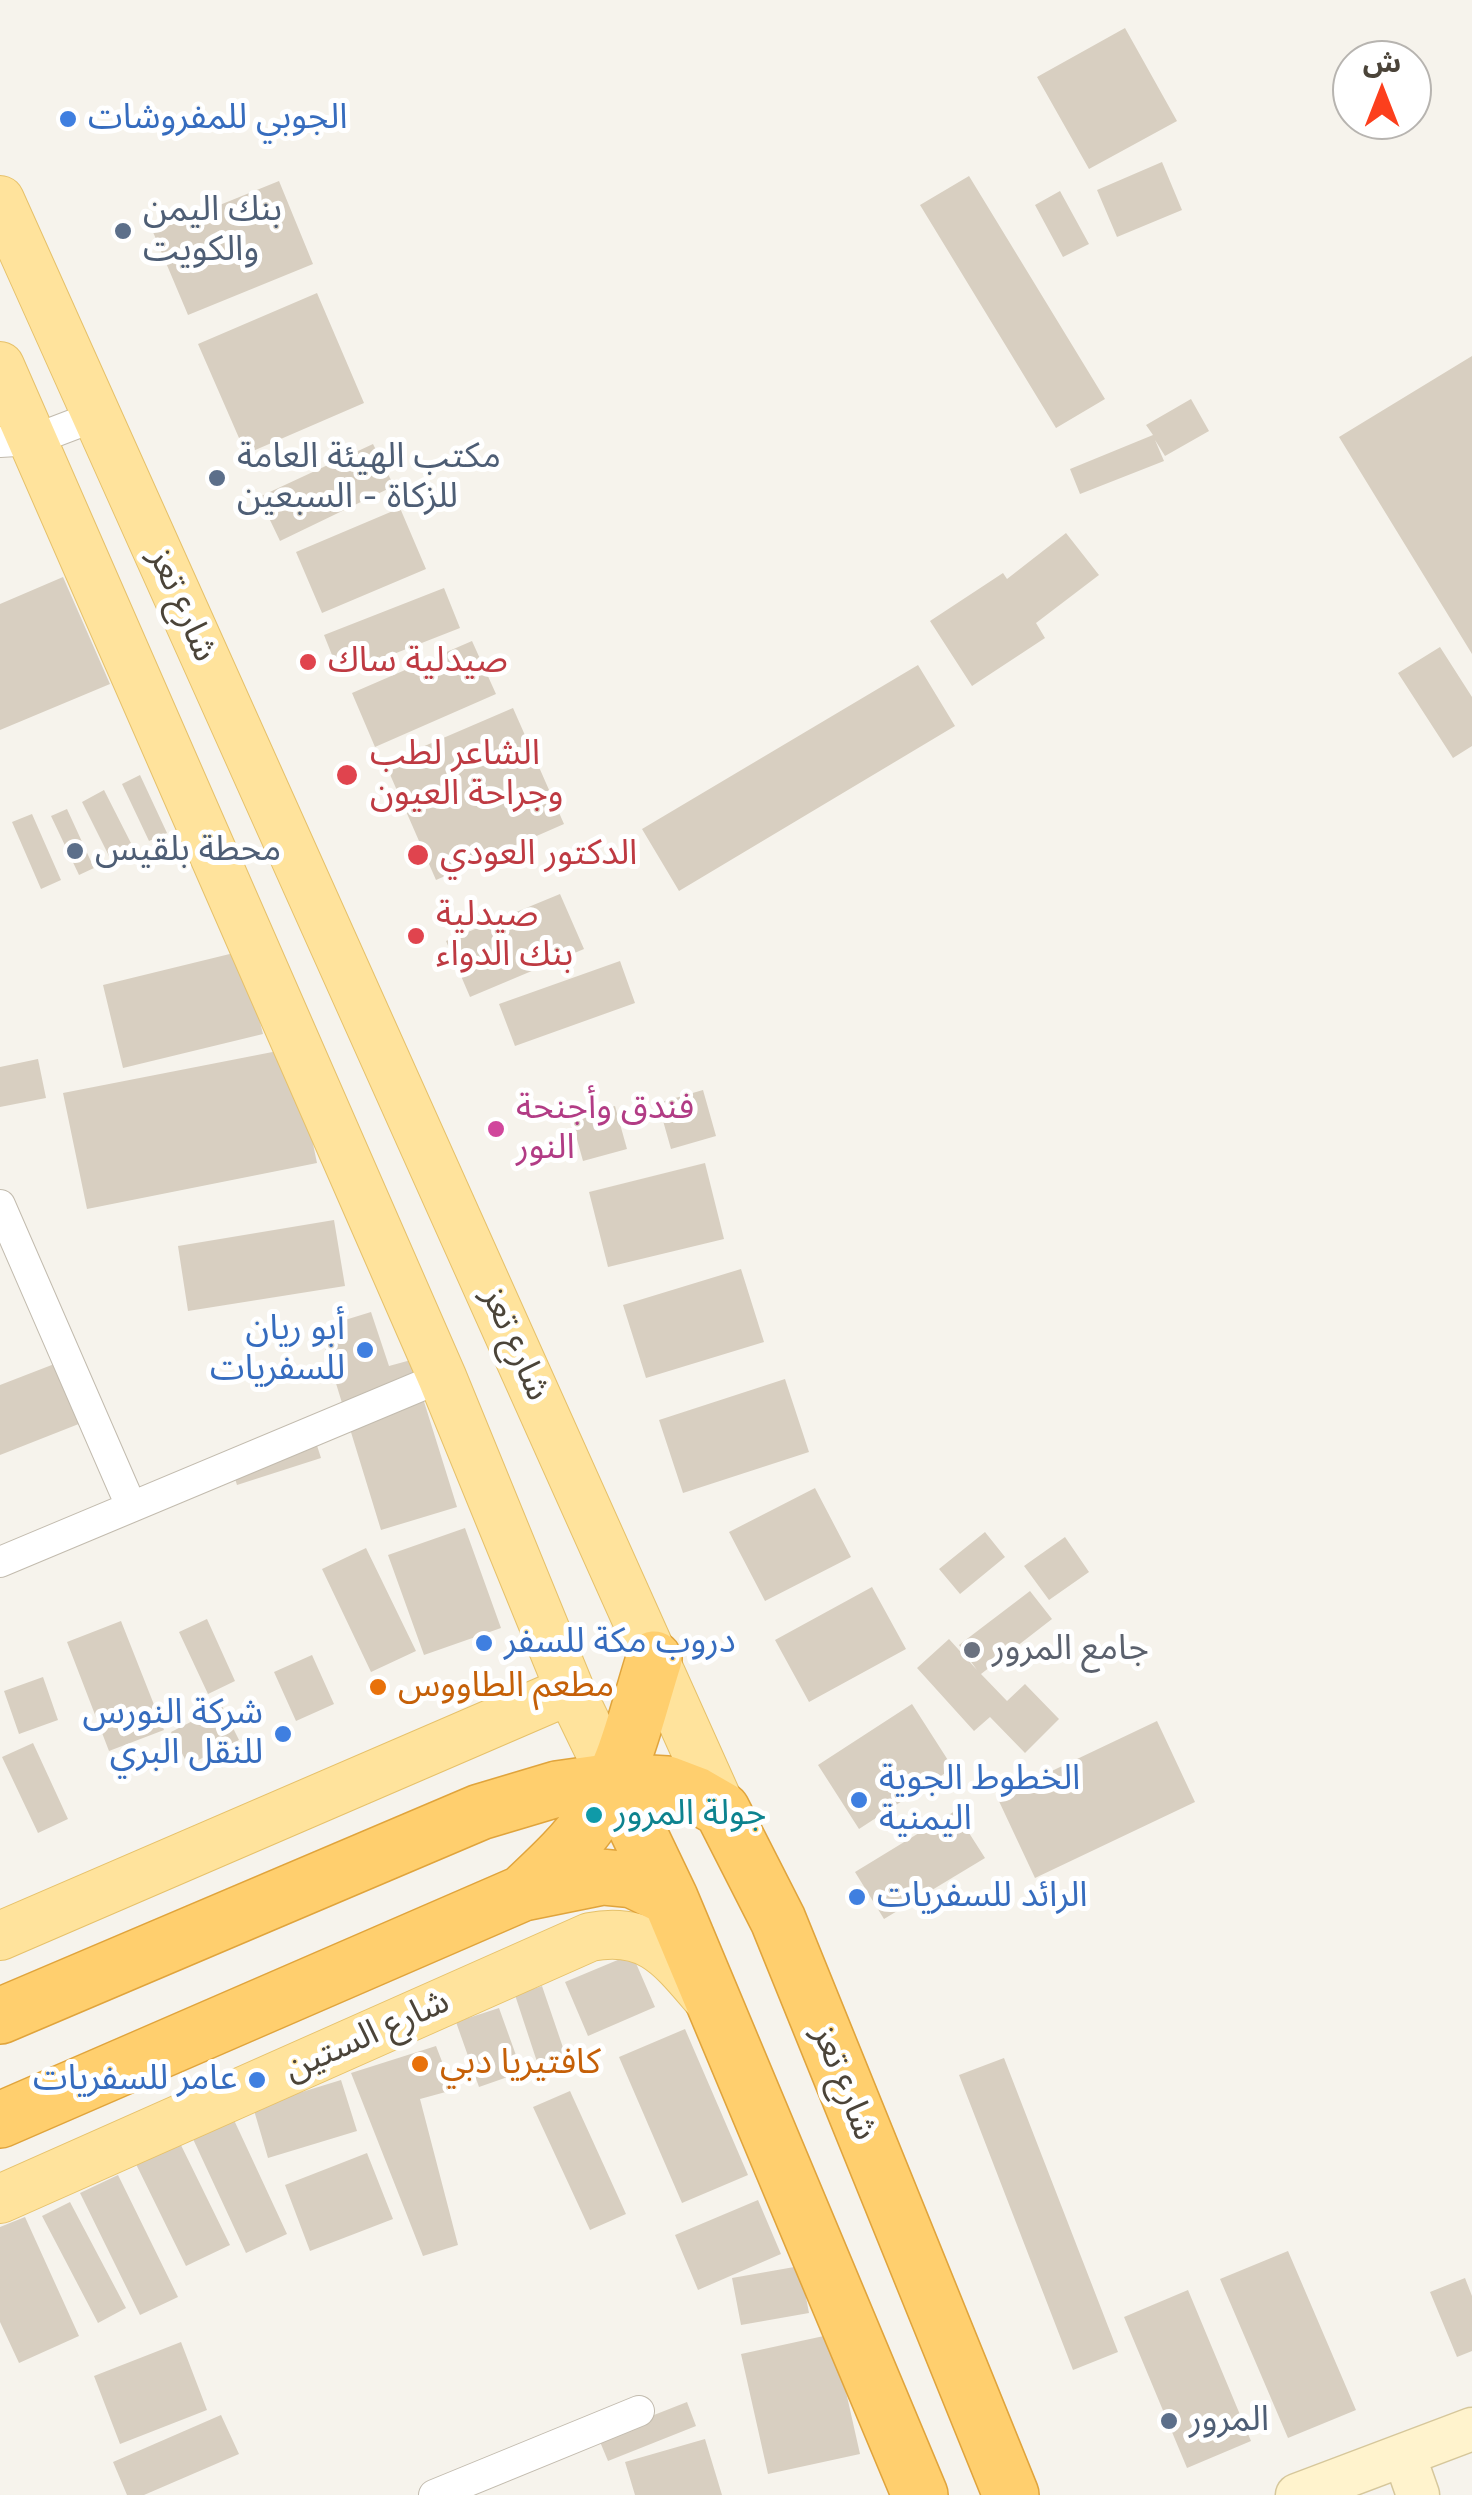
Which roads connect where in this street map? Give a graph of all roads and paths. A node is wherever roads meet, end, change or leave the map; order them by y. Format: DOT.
graph roads {
  1 [pos="0,200"];
  2 [pos="0,366"];
  3 [pos="96,416"];
  4 [pos="16,441"];
  5 [pos="0,1204"];
  6 [pos="442,1376"];
  7 [pos="131,1506"];
  8 [pos="0,1562"];
  9 [pos="654,1659"];
  10 [pos="570,1690"];
  11 [pos="614,1781"];
  12 [pos="722,1810"];
  13 [pos="480,1812"];
  14 [pos="747,1860"];
  15 [pos="523,1893"];
  16 [pos="670,1898"];
  17 [pos="0,1936"];
  18 [pos="717,2010"];
  19 [pos="0,2016"];
  20 [pos="0,2120"];
  21 [pos="0,2199"];
  22 [pos="639,2412"];
  23 [pos="1472,2429"];
  24 [pos="1404,2455"];
  25 [pos="434,2495"];
  26 [pos="920,2495"];
  27 [pos="1011,2495"];
  28 [pos="1297,2495"];
  29 [pos="1418,2495"];
  1 -- 3 [label="main road, شارع تعز"];
  2 -- 4 [label="main road, شارع تعز"];
  3 -- 4 [label="street"];
  3 -- 9 [label="main road, شارع تعز"];
  4 -- 6 [label="main road, شارع تعز"];
  5 -- 7 [label="street"];
  6 -- 7 [label="street"];
  6 -- 10 [label="main road, شارع تعز"];
  7 -- 8 [label="street"];
  9 -- 11 [label="highway"];
  9 -- 12 [label="main road, شارع تعز"];
  10 -- 11 [label="main road, شارع تعز"];
  10 -- 17 [label="main road"];
  11 -- 12 [label="highway"];
  11 -- 13 [label="highway"];
  11 -- 15 [label="highway"];
  11 -- 16 [label="highway, شارع تعز"];
  12 -- 14 [label="highway, شارع تعز"];
  13 -- 15 [label="highway"];
  13 -- 19 [label="highway"];
  14 -- 16 [label="highway"];
  14 -- 27 [label="highway, شارع تعز"];
  15 -- 16 [label="highway, شارع الستين"];
  15 -- 20 [label="highway, شارع الستين"];
  16 -- 18 [label="highway, شارع تعز"];
  18 -- 21 [label="main road, شارع الستين"];
  18 -- 26 [label="highway, شارع تعز"];
  22 -- 25 [label="street"];
  23 -- 24 [label="street"];
  24 -- 28 [label="street"];
  24 -- 29 [label="street"];
}
